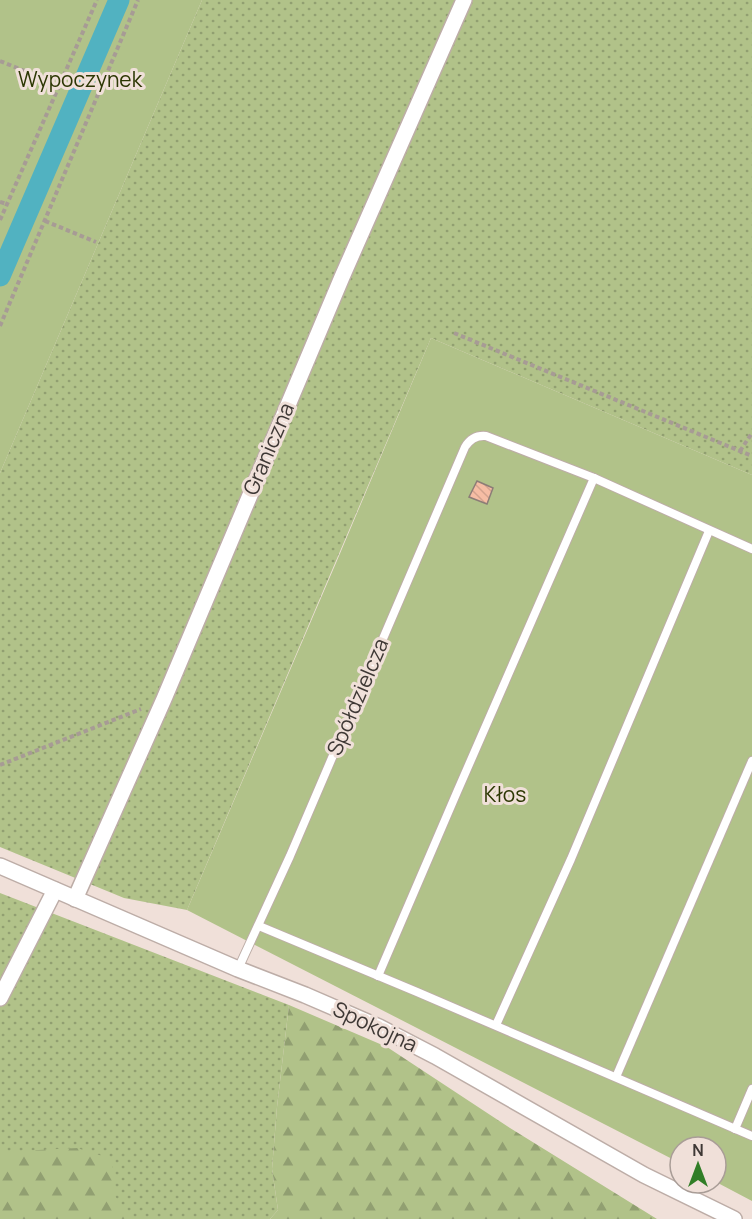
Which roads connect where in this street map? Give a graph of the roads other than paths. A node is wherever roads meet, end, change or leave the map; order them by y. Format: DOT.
graph roads {
  1 [pos="464,0"];
  2 [pos="594,478"];
  3 [pos="709,531"];
  4 [pos="752,549"];
  5 [pos="752,761"];
  6 [pos="0,866"];
  7 [pos="55,890"];
  8 [pos="75,898"];
  9 [pos="259,926"];
  10 [pos="238,969"];
  11 [pos="378,976"];
  12 [pos="0,998"];
  13 [pos="496,1025"];
  14 [pos="616,1077"];
  15 [pos="752,1089"];
  16 [pos="735,1129"];
  17 [pos="752,1136"];
  18 [pos="734,1219"];
  1 -- 8 [label="street, Graniczna"];
  2 -- 3 [label="lane"];
  2 -- 9 [label="lane, Spółdzielcza"];
  2 -- 11 [label="lane"];
  3 -- 4 [label="lane"];
  3 -- 13 [label="lane"];
  5 -- 14 [label="lane"];
  6 -- 7 [label="street, Spokojna"];
  7 -- 8 [label="street, Spokojna"];
  7 -- 12 [label="street"];
  8 -- 10 [label="street, Spokojna"];
  9 -- 10 [label="lane, Spółdzielcza"];
  9 -- 11 [label="lane"];
  10 -- 18 [label="street, Spokojna"];
  11 -- 13 [label="lane"];
  13 -- 14 [label="lane"];
  14 -- 16 [label="lane"];
  15 -- 16 [label="lane"];
  16 -- 17 [label="lane"];
}
